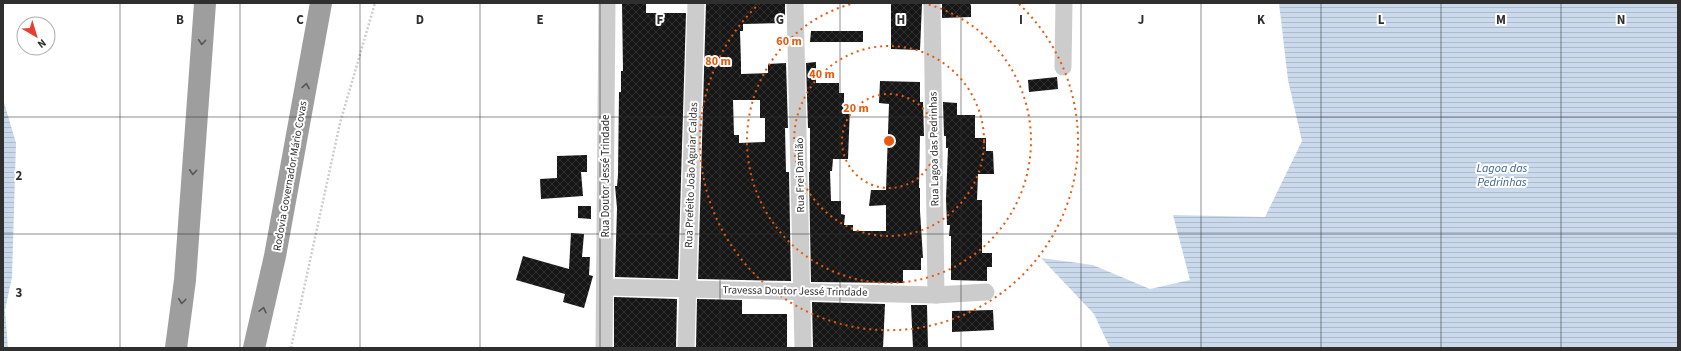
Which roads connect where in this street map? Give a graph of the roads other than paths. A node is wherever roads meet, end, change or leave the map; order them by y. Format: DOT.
graph roads {
  1 [pos="205,3"];
  2 [pos="321,3"];
  3 [pos="607,3"];
  4 [pos="696,3"];
  5 [pos="796,3"];
  6 [pos="932,3"];
  7 [pos="1064,3"];
  8 [pos="1063,67"];
  9 [pos="605,287"];
  10 [pos="687,289"];
  11 [pos="803,291"];
  12 [pos="986,292"];
  13 [pos="936,295"];
  14 [pos="176,348"];
  15 [pos="254,348"];
  16 [pos="604,348"];
  17 [pos="686,348"];
  18 [pos="804,348"];
  1 -- 14 [label="highway, one-way"];
  15 -- 2 [label="highway, Rodovia Governador Mário Covas, one-way"];
  3 -- 9 [label="street, Rua Doutor Jessé Trindade"];
  4 -- 10 [label="street, Rua Prefeito João Aguiar Caldas"];
  5 -- 11 [label="street, Rua Frei Damião"];
  6 -- 13 [label="street, Rua Lagoa das Pedrinhas"];
  7 -- 8 [label="street"];
  9 -- 10 [label="street, Travessa Doutor Jessé Trindade"];
  9 -- 16 [label="street, Rua Doutor Jessé Trindade"];
  10 -- 11 [label="street, Travessa Doutor Jessé Trindade"];
  10 -- 17 [label="street, Rua Prefeito João Aguiar Caldas"];
  11 -- 13 [label="street, Travessa Doutor Jessé Trindade"];
  11 -- 18 [label="street, Rua Frei Damião"];
  12 -- 13 [label="street, Travessa Doutor Jessé Trindade"];
}
